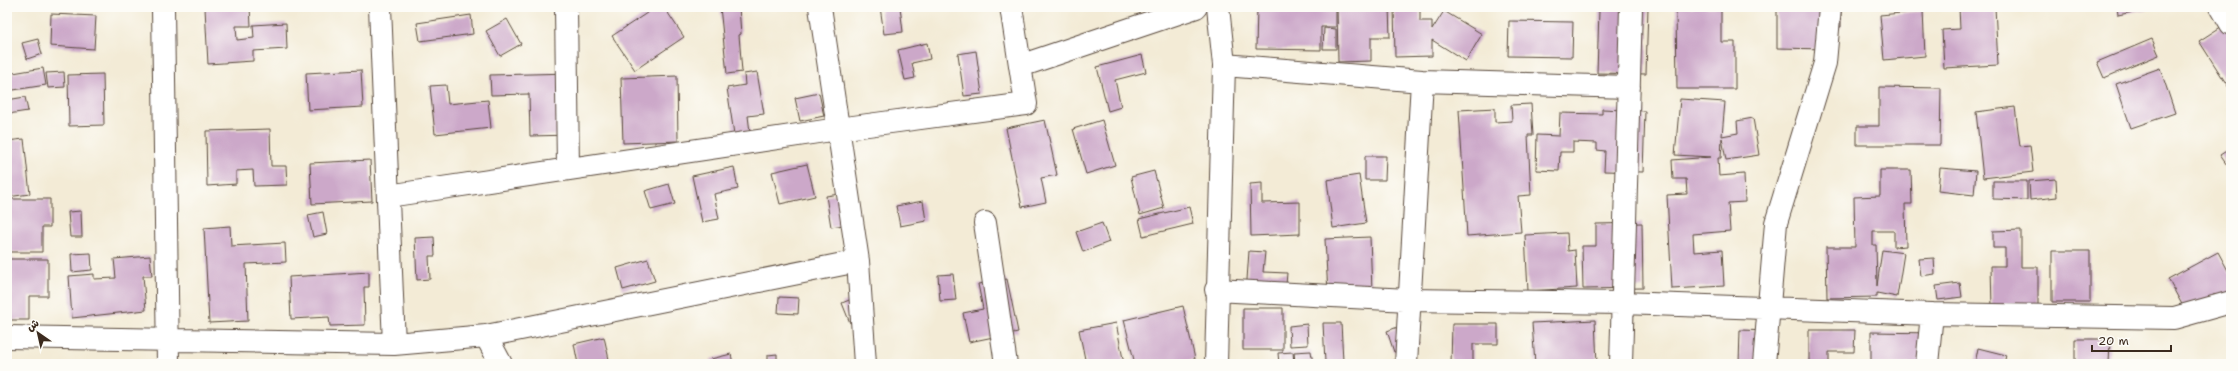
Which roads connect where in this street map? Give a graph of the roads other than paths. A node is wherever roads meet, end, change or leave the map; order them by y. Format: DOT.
graph roads {
  1 [pos="163,7"];
  2 [pos="380,7"];
  3 [pos="566,7"];
  4 [pos="820,7"];
  5 [pos="1011,7"];
  6 [pos="1196,7"];
  7 [pos="1218,7"];
  8 [pos="1631,7"];
  9 [pos="1830,7"];
  10 [pos="2221,7"];
  11 [pos="2231,24"];
  12 [pos="1224,65"];
  13 [pos="1020,66"];
  14 [pos="1422,81"];
  15 [pos="1629,87"];
  16 [pos="838,129"];
  17 [pos="568,170"];
  18 [pos="388,196"];
  19 [pos="986,223"];
  20 [pos="858,261"];
  21 [pos="1216,290"];
  22 [pos="1408,300"];
  23 [pos="2231,302"];
  24 [pos="1622,303"];
  25 [pos="1768,308"];
  26 [pos="1932,314"];
  27 [pos="486,336"];
  28 [pos="7,337"];
  29 [pos="167,340"];
  30 [pos="394,344"];
  31 [pos="168,364"];
  32 [pos="501,364"];
  33 [pos="865,364"];
  34 [pos="1006,364"];
  35 [pos="1216,364"];
  36 [pos="1406,364"];
  37 [pos="1621,364"];
  38 [pos="1764,364"];
  39 [pos="1928,364"];
  1 -- 29 [label="street"];
  2 -- 18 [label="street"];
  3 -- 17 [label="street"];
  4 -- 16 [label="street"];
  5 -- 13 [label="street"];
  6 -- 13 [label="street"];
  7 -- 12 [label="street"];
  8 -- 15 [label="street"];
  9 -- 25 [label="street"];
  10 -- 11 [label="street"];
  12 -- 14 [label="street"];
  12 -- 21 [label="street"];
  13 -- 16 [label="street"];
  14 -- 15 [label="street"];
  14 -- 22 [label="street"];
  15 -- 24 [label="street"];
  16 -- 17 [label="street"];
  16 -- 20 [label="street"];
  17 -- 18 [label="street"];
  18 -- 30 [label="street"];
  19 -- 34 [label="street"];
  20 -- 27 [label="street"];
  20 -- 33 [label="street"];
  21 -- 22 [label="street"];
  21 -- 35 [label="street"];
  22 -- 24 [label="street"];
  22 -- 36 [label="street"];
  23 -- 26 [label="street"];
  24 -- 25 [label="street"];
  24 -- 37 [label="street"];
  25 -- 26 [label="street"];
  25 -- 38 [label="street"];
  26 -- 39 [label="street"];
  27 -- 30 [label="street"];
  27 -- 32 [label="street"];
  28 -- 29 [label="street"];
  29 -- 30 [label="street"];
  29 -- 31 [label="street"];
}
